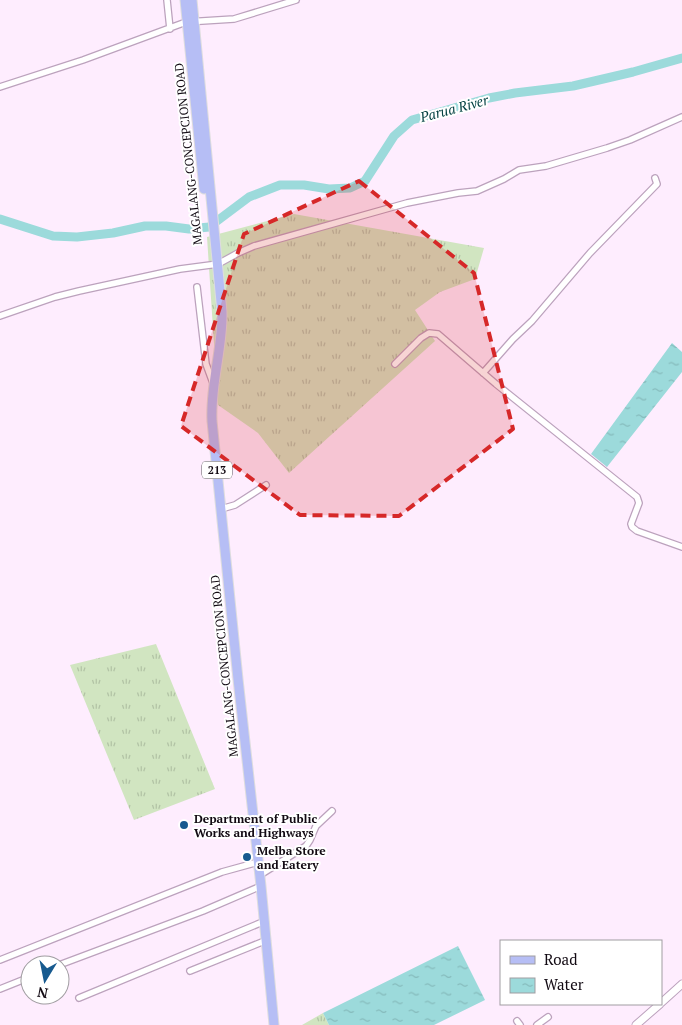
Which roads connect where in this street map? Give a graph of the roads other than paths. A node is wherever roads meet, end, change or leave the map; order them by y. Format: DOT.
graph roads {
  1 [pos="167,0"];
  2 [pos="185,0"];
  3 [pos="192,0"];
  4 [pos="296,0"];
  5 [pos="190,24"];
  6 [pos="170,29"];
  7 [pos="0,87"];
  8 [pos="682,117"];
  9 [pos="655,178"];
  10 [pos="215,263"];
  11 [pos="197,287"];
  12 [pos="0,316"];
  13 [pos="394,364"];
  14 [pos="483,373"];
  15 [pos="213,383"];
  16 [pos="266,484"];
  17 [pos="221,509"];
  18 [pos="682,547"];
  19 [pos="332,811"];
  20 [pos="258,862"];
  21 [pos="260,875"];
  22 [pos="261,886"];
  23 [pos="264,921"];
  24 [pos="267,940"];
  25 [pos="0,960"];
  26 [pos="70,961"];
  27 [pos="190,971"];
  28 [pos="20,981"];
  29 [pos="682,984"];
  30 [pos="0,989"];
  31 [pos="79,998"];
  32 [pos="662,1003"];
  33 [pos="660,1005"];
  34 [pos="548,1017"];
  35 [pos="274,1025"];
  36 [pos="537,1025"];
  37 [pos="636,1025"];
  1 -- 6 [label="street"];
  2 -- 5 [label="main road, MAGALANG-CONCEPCION ROAD / 213"];
  3 -- 5 [label="main road, MAGALANG-CONCEPCION ROAD / 213"];
  4 -- 5 [label="street"];
  5 -- 6 [label="street"];
  5 -- 10 [label="main road, MAGALANG-CONCEPCION ROAD / 213"];
  6 -- 7 [label="street"];
  8 -- 10 [label="street"];
  9 -- 14 [label="street"];
  10 -- 12 [label="street"];
  10 -- 15 [label="main road, MAGALANG-CONCEPCION ROAD / 213"];
  11 -- 15 [label="street"];
  13 -- 14 [label="street"];
  14 -- 18 [label="street"];
  15 -- 17 [label="main road, MAGALANG-CONCEPCION ROAD / 213"];
  16 -- 17 [label="street"];
  17 -- 20 [label="main road, MAGALANG-CONCEPCION ROAD / 213"];
  19 -- 21 [label="street"];
  20 -- 21 [label="main road, MAGALANG-CONCEPCION ROAD / 213"];
  20 -- 25 [label="street"];
  21 -- 22 [label="main road, MAGALANG-CONCEPCION ROAD / 213"];
  22 -- 23 [label="main road, MAGALANG-CONCEPCION ROAD / 213"];
  22 -- 26 [label="street"];
  23 -- 24 [label="main road, MAGALANG-CONCEPCION ROAD / 213"];
  23 -- 31 [label="street"];
  24 -- 27 [label="street"];
  24 -- 35 [label="main road, MAGALANG-CONCEPCION ROAD / 213"];
  28 -- 30 [label="street"];
  29 -- 32 [label="street"];
  33 -- 37 [label="street"];
  34 -- 36 [label="street"];
}
